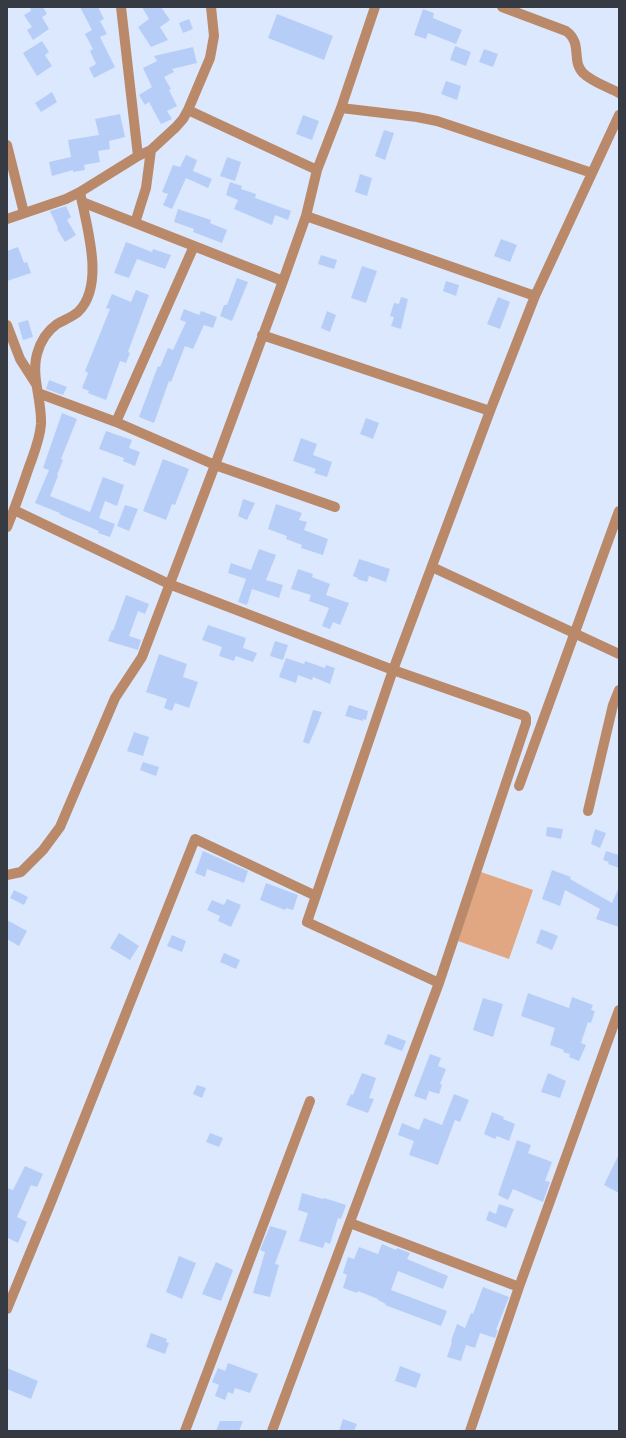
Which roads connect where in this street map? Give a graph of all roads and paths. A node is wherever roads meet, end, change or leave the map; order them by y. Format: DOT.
graph roads {
  1 [pos="121,7"];
  2 [pos="211,7"];
  3 [pos="375,7"];
  4 [pos="503,7"];
  5 [pos="619,93"];
  6 [pos="341,108"];
  7 [pos="188,110"];
  8 [pos="619,115"];
  9 [pos="7,145"];
  10 [pos="151,150"];
  11 [pos="138,156"];
  12 [pos="317,170"];
  13 [pos="592,173"];
  14 [pos="80,192"];
  15 [pos="82,202"];
  16 [pos="24,213"];
  17 [pos="306,216"];
  18 [pos="7,219"];
  19 [pos="135,223"];
  20 [pos="194,246"];
  21 [pos="283,281"];
  22 [pos="535,296"];
  23 [pos="7,325"];
  24 [pos="262,335"];
  25 [pos="37,388"];
  26 [pos="490,411"];
  27 [pos="116,422"];
  28 [pos="215,466"];
  29 [pos="335,507"];
  30 [pos="14,510"];
  31 [pos="619,511"];
  32 [pos="7,527"];
  33 [pos="432,567"];
  34 [pos="170,584"];
  35 [pos="574,634"];
  36 [pos="619,654"];
  37 [pos="393,670"];
  38 [pos="619,690"];
  39 [pos="519,786"];
  40 [pos="588,811"];
  41 [pos="7,874"];
  42 [pos="316,896"];
  43 [pos="439,983"];
  44 [pos="619,1010"];
  45 [pos="310,1100"];
  46 [pos="350,1223"];
  47 [pos="519,1287"];
  48 [pos="7,1309"];
  49 [pos="184,1431"];
  50 [pos="272,1431"];
  51 [pos="470,1431"];
  1 -- 11 [label="street"];
  2 -- 7 [label="street"];
  3 -- 6 [label="street"];
  4 -- 5 [label="street"];
  6 -- 12 [label="street"];
  6 -- 13 [label="street"];
  7 -- 10 [label="street"];
  7 -- 12 [label="street"];
  8 -- 13 [label="street"];
  9 -- 16 [label="street"];
  10 -- 11 [label="street"];
  10 -- 19 [label="street"];
  11 -- 14 [label="street"];
  12 -- 17 [label="street"];
  13 -- 22 [label="street"];
  14 -- 15 [label="street"];
  14 -- 16 [label="street"];
  15 -- 19 [label="street"];
  15 -- 25 [label="street"];
  16 -- 18 [label="street"];
  17 -- 21 [label="street"];
  17 -- 22 [label="street"];
  19 -- 20 [label="street"];
  20 -- 21 [label="street"];
  20 -- 27 [label="street"];
  21 -- 24 [label="street"];
  22 -- 26 [label="street"];
  23 -- 25 [label="street"];
  24 -- 26 [label="street"];
  24 -- 28 [label="street"];
  25 -- 27 [label="street"];
  25 -- 30 [label="street"];
  26 -- 33 [label="street"];
  27 -- 28 [label="street"];
  28 -- 29 [label="street"];
  28 -- 34 [label="street"];
  30 -- 32 [label="street"];
  30 -- 34 [label="street"];
  31 -- 35 [label="street"];
  33 -- 35 [label="street"];
  33 -- 37 [label="street"];
  34 -- 37 [label="street"];
  34 -- 41 [label="street"];
  35 -- 36 [label="street"];
  35 -- 39 [label="street"];
  37 -- 42 [label="street"];
  37 -- 43 [label="street"];
  38 -- 40 [label="street"];
  42 -- 43 [label="street"];
  42 -- 48 [label="street"];
  43 -- 46 [label="street"];
  44 -- 47 [label="street"];
  45 -- 49 [label="street"];
  46 -- 47 [label="street"];
  46 -- 50 [label="street"];
  47 -- 51 [label="street"];
}
